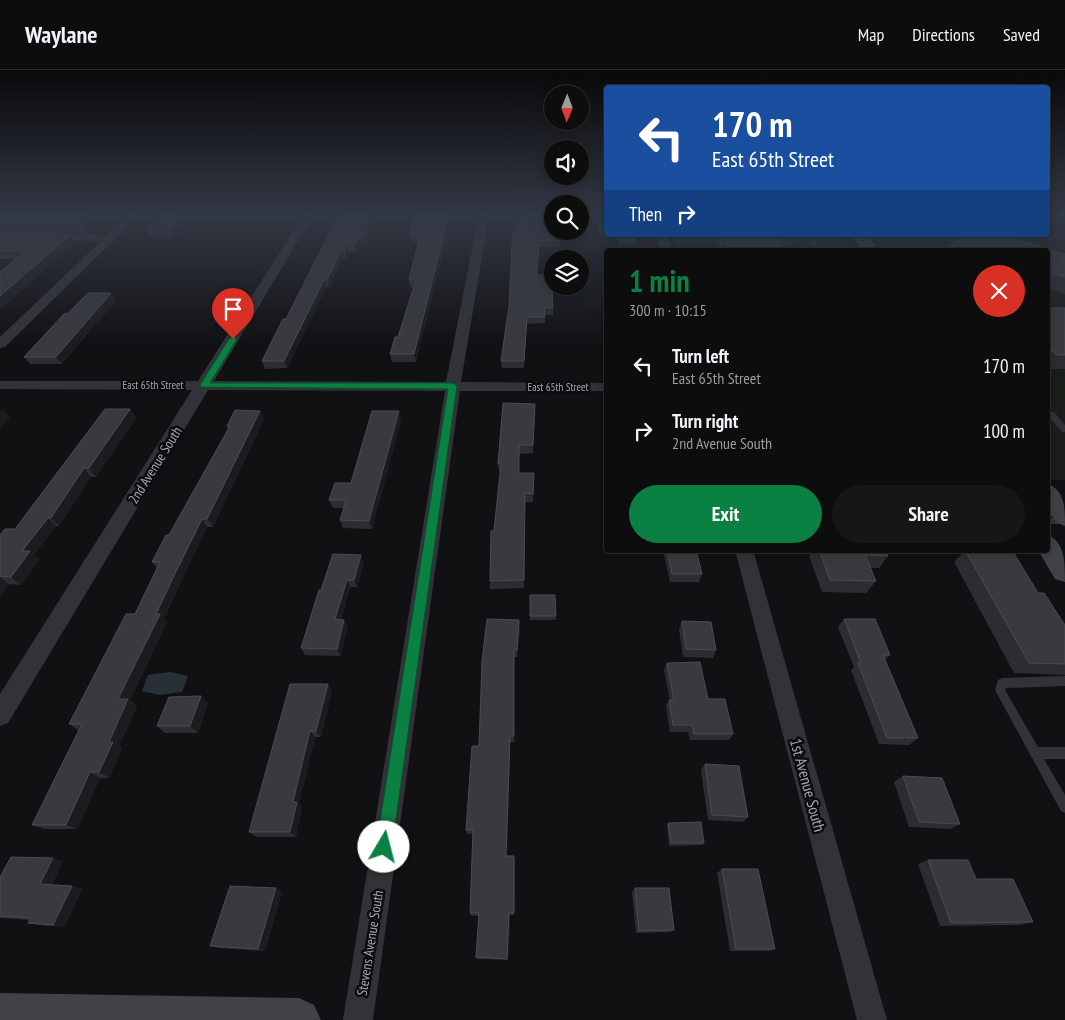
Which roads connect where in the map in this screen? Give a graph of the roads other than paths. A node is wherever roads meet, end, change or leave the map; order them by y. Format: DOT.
graph roads {
  1 [pos="90,258"];
  2 [pos="282,258"];
  3 [pos="476,258"];
  4 [pos="0,344"];
  5 [pos="0,385"];
  6 [pos="204,385"];
  7 [pos="453,386"];
  8 [pos="604,387"];
  9 [pos="1051,414"];
  10 [pos="1065,430"];
  11 [pos="1052,494"];
  12 [pos="1065,517"];
  13 [pos="1050,521"];
  14 [pos="1065,521"];
  15 [pos="1050,547"];
  16 [pos="745,553"];
  17 [pos="1065,571"];
  18 [pos="1065,681"];
  19 [pos="0,716"];
  20 [pos="1035,753"];
  21 [pos="1065,753"];
  22 [pos="1065,807"];
  23 [pos="0,1016"];
  24 [pos="299,1020"];
  25 [pos="358,1020"];
  26 [pos="872,1020"];
  1 -- 4 [label="street"];
  2 -- 6 [label="street, 2nd Avenue South"];
  3 -- 7 [label="street, Stevens Avenue South"];
  5 -- 6 [label="street, East 65th Street"];
  6 -- 7 [label="street, East 65th Street"];
  6 -- 19 [label="street, 2nd Avenue South"];
  7 -- 8 [label="street, East 65th Street"];
  7 -- 25 [label="street, Stevens Avenue South"];
  9 -- 10 [label="lane"];
  11 -- 12 [label="street"];
  13 -- 14 [label="lane"];
  15 -- 17 [label="street"];
  16 -- 26 [label="street, 1st Avenue South"];
  18 -- 20 [label="lane"];
  20 -- 21 [label="lane"];
  20 -- 22 [label="lane"];
  23 -- 24 [label="street"];
}
